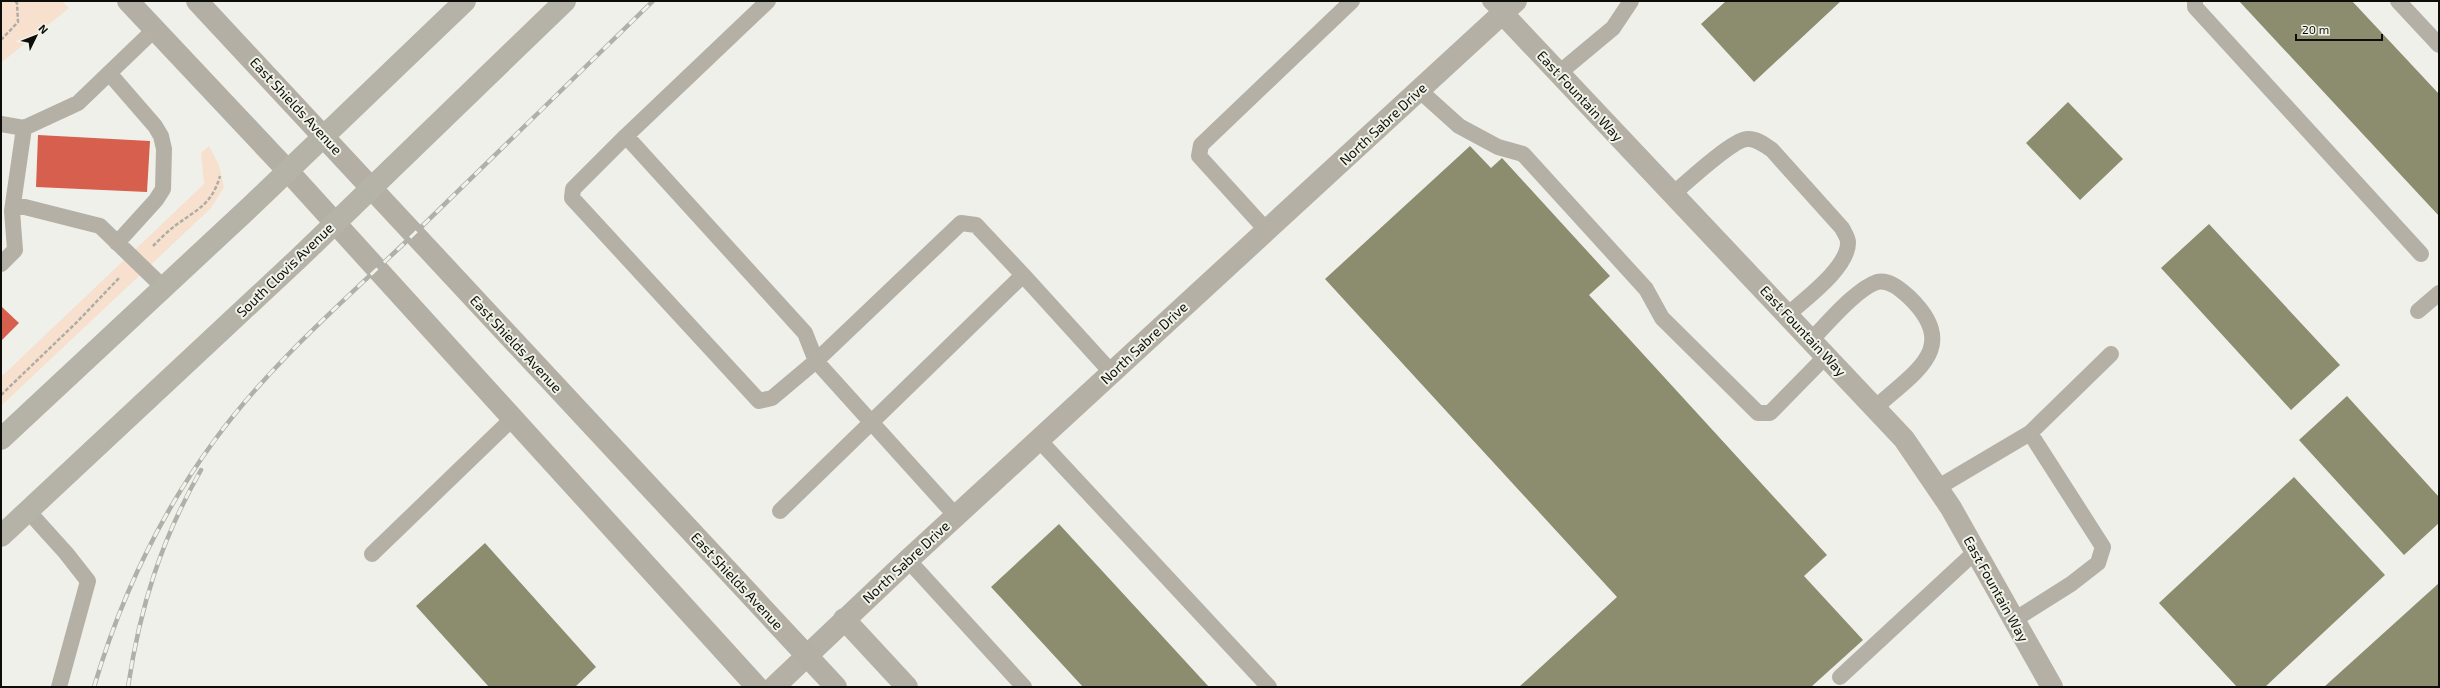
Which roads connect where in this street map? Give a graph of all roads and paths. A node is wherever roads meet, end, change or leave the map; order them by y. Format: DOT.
graph roads {
  1 [pos="15,1"];
  2 [pos="128,1"];
  3 [pos="197,1"];
  4 [pos="465,1"];
  5 [pos="565,1"];
  6 [pos="768,1"];
  7 [pos="1352,1"];
  8 [pos="1631,1"];
  9 [pos="2195,1"];
  10 [pos="2398,1"];
  11 [pos="1503,5"];
  12 [pos="155,29"];
  13 [pos="1,40"];
  14 [pos="2439,45"];
  15 [pos="109,73"];
  16 [pos="1559,73"];
  17 [pos="1419,90"];
  18 [pos="1,124"];
  19 [pos="24,128"];
  20 [pos="324,136"];
  21 [pos="626,136"];
  22 [pos="287,170"];
  23 [pos="220,176"];
  24 [pos="372,188"];
  25 [pos="1673,194"];
  26 [pos="13,204"];
  27 [pos="334,223"];
  28 [pos="1267,231"];
  29 [pos="117,243"];
  30 [pos="2421,254"];
  31 [pos="137,261"];
  32 [pos="1,264"];
  33 [pos="1023,275"];
  34 [pos="164,288"];
  35 [pos="2439,292"];
  36 [pos="2418,311"];
  37 [pos="1787,315"];
  38 [pos="1811,340"];
  39 [pos="2111,354"];
  40 [pos="1826,356"];
  41 [pos="816,361"];
  42 [pos="1112,373"];
  43 [pos="1,394"];
  44 [pos="1875,408"];
  45 [pos="512,419"];
  46 [pos="872,424"];
  47 [pos="2030,433"];
  48 [pos="1,440"];
  49 [pos="1039,440"];
  50 [pos="1937,488"];
  51 [pos="28,511"];
  52 [pos="780,511"];
  53 [pos="956,516"];
  54 [pos="1,536"];
  55 [pos="1975,552"];
  56 [pos="372,554"];
  57 [pos="908,560"];
  58 [pos="844,619"];
  59 [pos="2014,620"];
  60 [pos="807,655"];
  61 [pos="1840,677"];
  62 [pos="58,687"];
  63 [pos="757,687"];
  64 [pos="774,687"];
  65 [pos="836,687"];
  66 [pos="907,687"];
  67 [pos="1024,687"];
  68 [pos="1269,687"];
  69 [pos="2052,687"];
  1 -- 13 [label="path"];
  2 -- 12 [label="main road"];
  3 -- 20 [label="main road, East Shields Avenue"];
  4 -- 20 [label="main road"];
  5 -- 24 [label="main road, South Clovis Avenue"];
  6 -- 21 [label="lane"];
  7 -- 28 [label="lane"];
  8 -- 16 [label="lane"];
  9 -- 30 [label="lane"];
  10 -- 14 [label="lane"];
  11 -- 16 [label="street, East Fountain Way"];
  11 -- 17 [label="street, North Sabre Drive"];
  12 -- 15 [label="lane"];
  12 -- 22 [label="main road"];
  15 -- 19 [label="lane"];
  15 -- 29 [label="lane"];
  16 -- 25 [label="street, East Fountain Way"];
  17 -- 28 [label="street, North Sabre Drive"];
  17 -- 40 [label="lane"];
  18 -- 19 [label="lane"];
  19 -- 26 [label="lane"];
  20 -- 22 [label="main road"];
  20 -- 24 [label="main road, East Shields Avenue"];
  21 -- 41 [label="lane"];
  21 -- 41 [label="lane"];
  22 -- 27 [label="main road"];
  22 -- 34 [label="main road"];
  23 -- 31 [label="path"];
  24 -- 27 [label="main road, South Clovis Avenue"];
  24 -- 60 [label="main road, East Shields Avenue"];
  25 -- 37 [label="street, East Fountain Way"];
  25 -- 37 [label="lane"];
  26 -- 29 [label="lane"];
  26 -- 32 [label="lane"];
  27 -- 45 [label="main road"];
  27 -- 51 [label="main road, South Clovis Avenue"];
  28 -- 42 [label="street, North Sabre Drive"];
  29 -- 31 [label="lane"];
  31 -- 34 [label="lane"];
  31 -- 43 [label="path"];
  33 -- 41 [label="lane"];
  33 -- 42 [label="lane"];
  33 -- 46 [label="lane"];
  34 -- 48 [label="main road"];
  35 -- 36 [label="lane"];
  37 -- 38 [label="street, East Fountain Way"];
  38 -- 40 [label="street, East Fountain Way"];
  38 -- 44 [label="lane"];
  39 -- 47 [label="lane"];
  40 -- 44 [label="street, East Fountain Way"];
  41 -- 46 [label="lane"];
  42 -- 49 [label="street, North Sabre Drive"];
  44 -- 50 [label="street, East Fountain Way"];
  45 -- 56 [label="lane"];
  45 -- 63 [label="main road"];
  46 -- 52 [label="lane"];
  46 -- 53 [label="lane"];
  47 -- 50 [label="lane"];
  47 -- 59 [label="lane"];
  49 -- 53 [label="street, North Sabre Drive"];
  49 -- 68 [label="lane"];
  50 -- 55 [label="street, East Fountain Way"];
  51 -- 54 [label="main road, South Clovis Avenue"];
  51 -- 62 [label="lane"];
  53 -- 57 [label="street, North Sabre Drive"];
  55 -- 59 [label="street, East Fountain Way"];
  55 -- 61 [label="lane"];
  57 -- 58 [label="street, North Sabre Drive"];
  57 -- 67 [label="lane"];
  58 -- 60 [label="street, North Sabre Drive"];
  58 -- 66 [label="street"];
  59 -- 69 [label="street, East Fountain Way"];
  60 -- 64 [label="street, North Sabre Drive"];
  60 -- 65 [label="main road, East Shields Avenue"];
}
